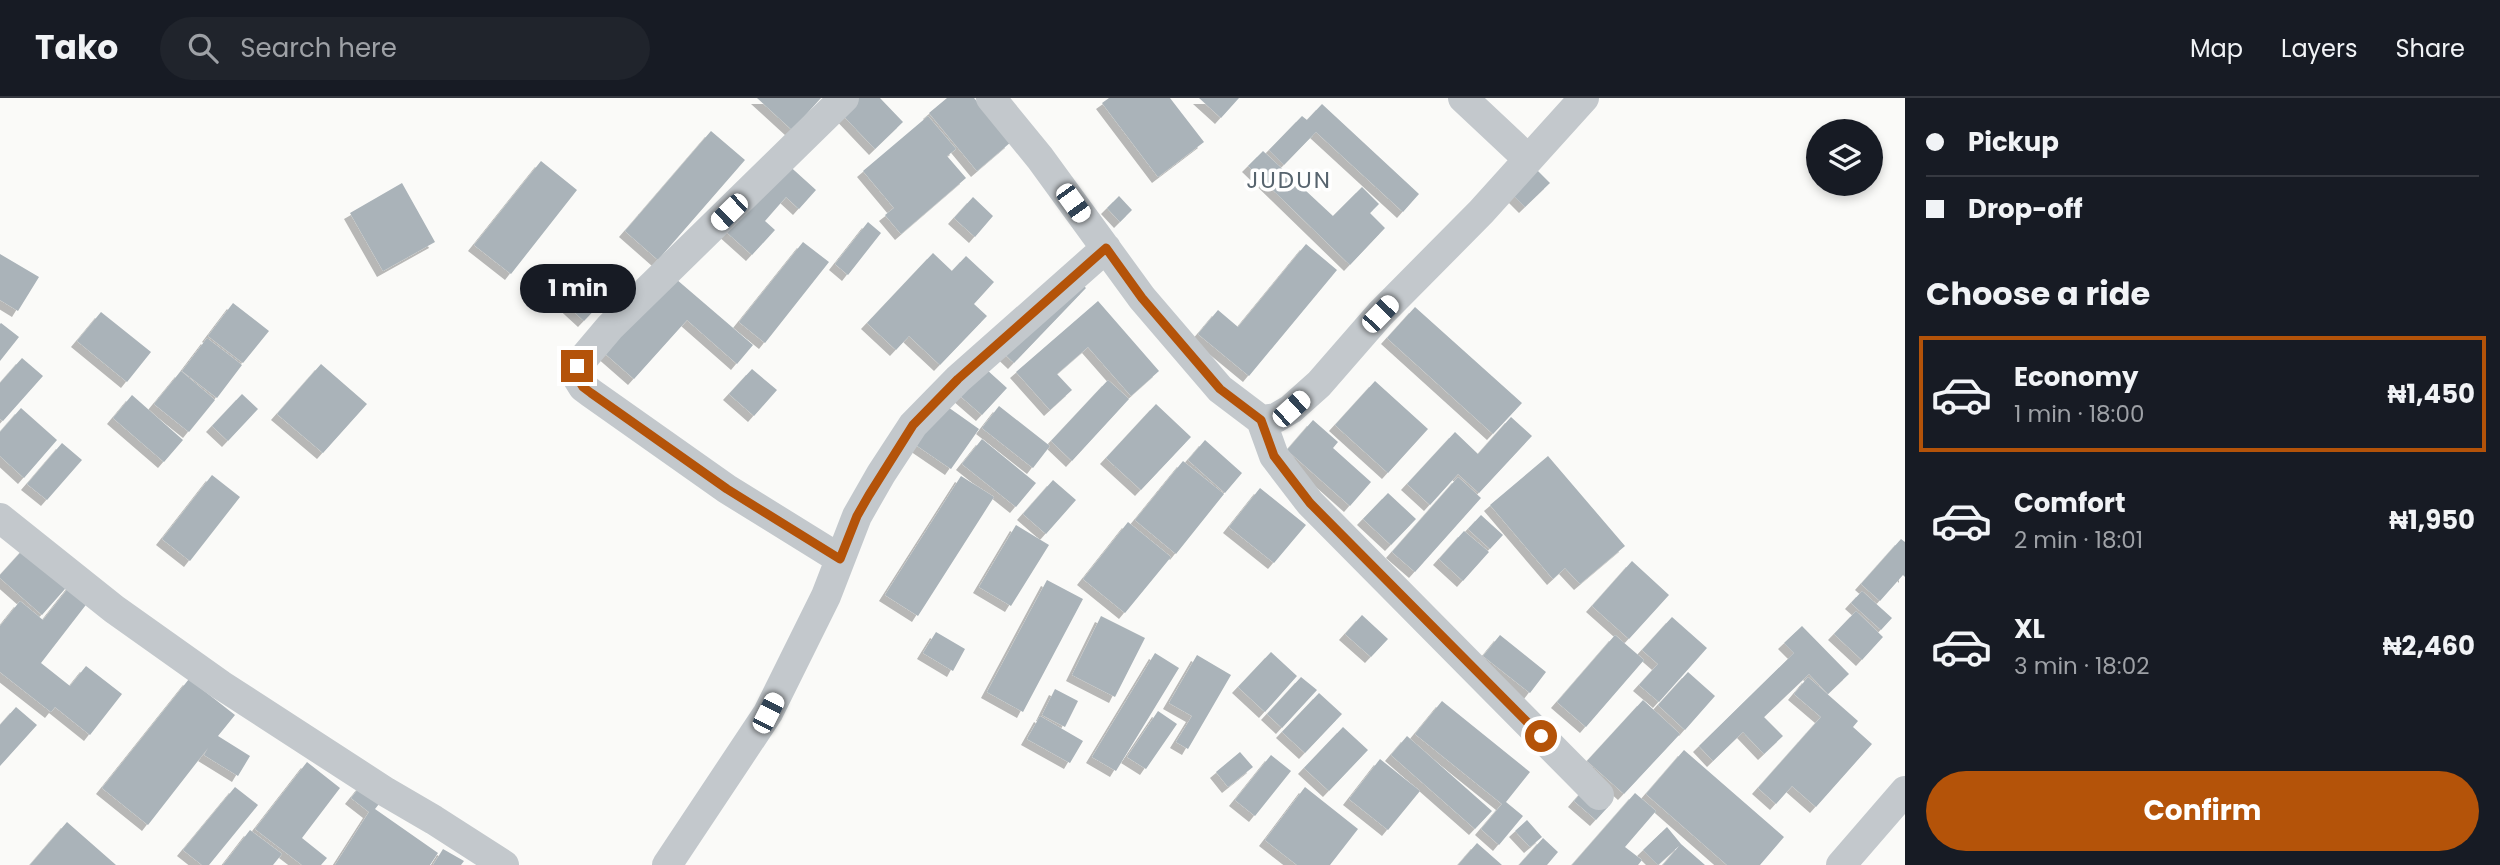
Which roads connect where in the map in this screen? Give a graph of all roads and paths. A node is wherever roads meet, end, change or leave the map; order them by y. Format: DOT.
graph roads {
  1 [pos="844,98"];
  2 [pos="990,98"];
  3 [pos="1463,98"];
  4 [pos="1584,98"];
  5 [pos="1528,159"];
  6 [pos="1106,248"];
  7 [pos="1261,420"];
  8 [pos="0,518"];
  9 [pos="840,559"];
  10 [pos="1905,791"];
  11 [pos="1599,795"];
  12 [pos="504,865"];
  13 [pos="667,865"];
  14 [pos="1841,865"];
  1 -- 9 [label="street"];
  2 -- 6 [label="street"];
  3 -- 5 [label="street"];
  4 -- 5 [label="street"];
  5 -- 7 [label="street"];
  6 -- 7 [label="street"];
  6 -- 9 [label="street"];
  7 -- 11 [label="street"];
  8 -- 12 [label="street"];
  9 -- 13 [label="street"];
  10 -- 14 [label="street"];
}
